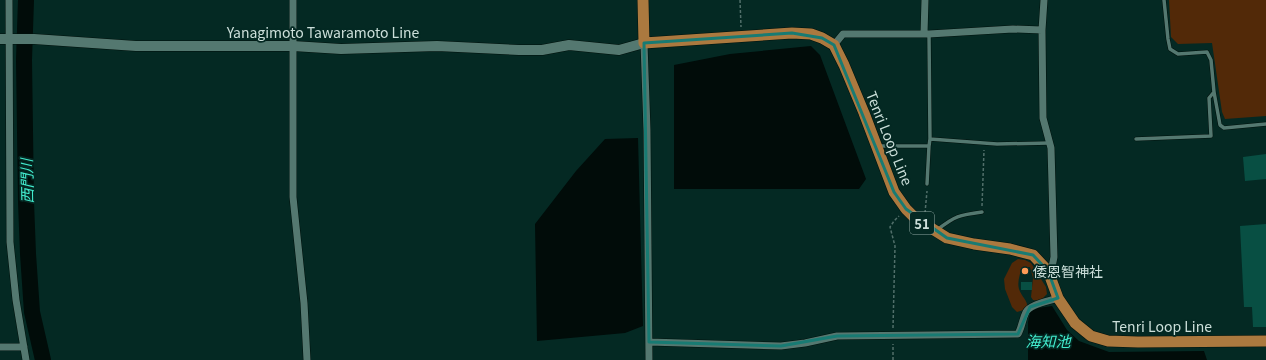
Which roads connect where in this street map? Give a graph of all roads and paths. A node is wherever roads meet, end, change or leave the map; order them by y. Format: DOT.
graph roads {
  1 [pos="9,0"];
  2 [pos="293,0"];
  3 [pos="643,0"];
  4 [pos="740,0"];
  5 [pos="925,0"];
  6 [pos="1044,0"];
  7 [pos="1164,0"];
  8 [pos="1042,30"];
  9 [pos="927,34"];
  10 [pos="741,37"];
  11 [pos="8,39"];
  12 [pos="644,43"];
  13 [pos="834,45"];
  14 [pos="293,46"];
  15 [pos="1214,92"];
  16 [pos="1266,124"];
  17 [pos="930,139"];
  18 [pos="1136,139"];
  19 [pos="985,142"];
  20 [pos="1050,143"];
  21 [pos="877,146"];
  22 [pos="928,146"];
  23 [pos="927,184"];
  24 [pos="906,209"];
  25 [pos="982,212"];
  26 [pos="925,225"];
  27 [pos="936,231"];
  28 [pos="1048,271"];
  29 [pos="1058,298"];
  30 [pos="893,336"];
  31 [pos="1266,341"];
  32 [pos="649,342"];
  33 [pos="0,347"];
  34 [pos="24,347"];
  35 [pos="26,360"];
  36 [pos="306,360"];
  37 [pos="649,360"];
  38 [pos="893,360"];
  1 -- 11 [label="street"];
  2 -- 14 [label="street"];
  3 -- 12 [label="main road"];
  4 -- 10 [label="path"];
  5 -- 9 [label="street"];
  6 -- 8 [label="street"];
  7 -- 15 [label="lane"];
  8 -- 9 [label="street"];
  8 -- 20 [label="street"];
  9 -- 13 [label="street"];
  9 -- 17 [label="lane"];
  10 -- 12 [label="main road"];
  10 -- 13 [label="main road"];
  11 -- 14 [label="main road, Yanagimoto Tawaramoto Line"];
  11 -- 34 [label="street"];
  12 -- 14 [label="main road, Yanagimoto Tawaramoto Line"];
  12 -- 32 [label="street"];
  13 -- 21 [label="main road, Tenri Loop Line / 51"];
  14 -- 36 [label="street"];
  15 -- 16 [label="lane"];
  15 -- 18 [label="lane"];
  17 -- 19 [label="lane"];
  17 -- 22 [label="lane"];
  19 -- 20 [label="lane"];
  19 -- 25 [label="path"];
  20 -- 28 [label="street"];
  21 -- 22 [label="lane"];
  21 -- 24 [label="main road, Tenri Loop Line / 51"];
  22 -- 23 [label="lane"];
  23 -- 26 [label="path"];
  24 -- 26 [label="main road, Tenri Loop Line / 51"];
  24 -- 30 [label="path"];
  25 -- 27 [label="lane"];
  26 -- 27 [label="main road, Tenri Loop Line / 51"];
  27 -- 28 [label="main road, Tenri Loop Line / 51"];
  28 -- 29 [label="main road, Tenri Loop Line / 51"];
  29 -- 30 [label="street"];
  29 -- 31 [label="main road, Tenri Loop Line / 51"];
  30 -- 32 [label="street"];
  30 -- 38 [label="path"];
  32 -- 37 [label="street"];
  33 -- 34 [label="street"];
  34 -- 35 [label="street"];
}
